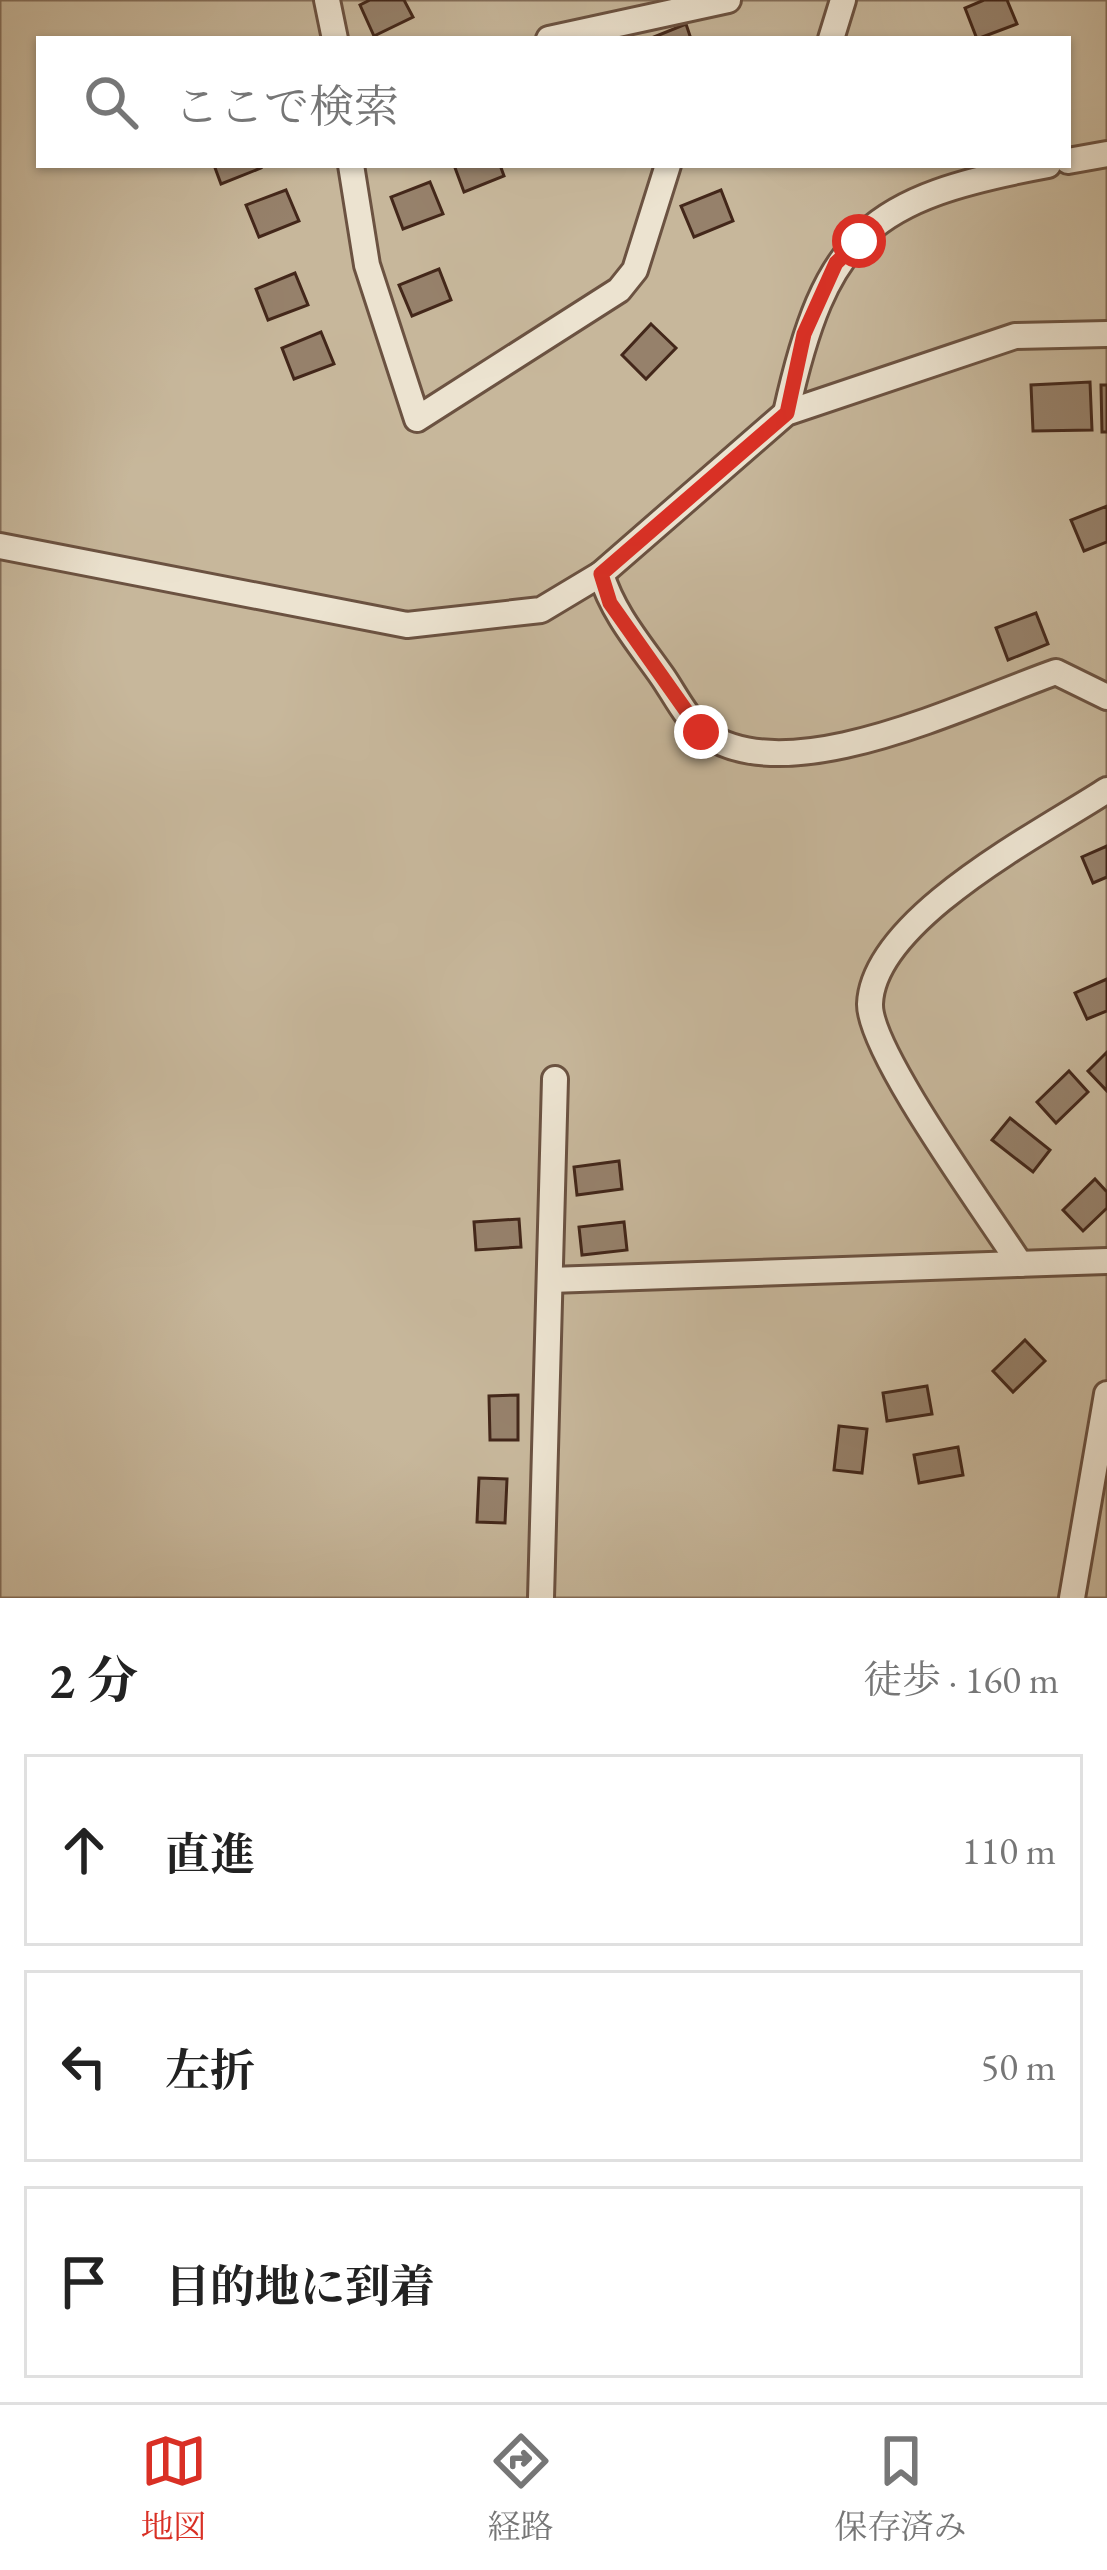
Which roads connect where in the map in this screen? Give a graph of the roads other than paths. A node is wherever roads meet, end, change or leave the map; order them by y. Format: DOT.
graph roads {
  1 [pos="327,0"];
  2 [pos="728,0"];
  3 [pos="843,0"];
  4 [pos="334,36"];
  5 [pos="560,36"];
  6 [pos="832,36"];
  7 [pos="1107,154"];
  8 [pos="1071,160"];
  9 [pos="352,168"];
  10 [pos="667,168"];
  11 [pos="1036,168"];
  12 [pos="1107,334"];
  13 [pos="787,413"];
  14 [pos="0,546"];
  15 [pos="601,574"];
  16 [pos="1107,697"];
  17 [pos="1107,790"];
  18 [pos="555,1079"];
  19 [pos="1107,1261"];
  20 [pos="1020,1264"];
  21 [pos="550,1280"];
  22 [pos="1107,1394"];
  23 [pos="541,1598"];
  24 [pos="1072,1598"];
  1 -- 4 [label="street"];
  2 -- 5 [label="street"];
  3 -- 6 [label="street"];
  7 -- 8 [label="street"];
  9 -- 10 [label="street"];
  11 -- 13 [label="street"];
  12 -- 13 [label="street"];
  13 -- 15 [label="street"];
  14 -- 15 [label="street"];
  15 -- 16 [label="street"];
  17 -- 20 [label="street"];
  18 -- 21 [label="street"];
  19 -- 20 [label="street"];
  20 -- 21 [label="street"];
  21 -- 23 [label="street"];
  22 -- 24 [label="street"];
}
